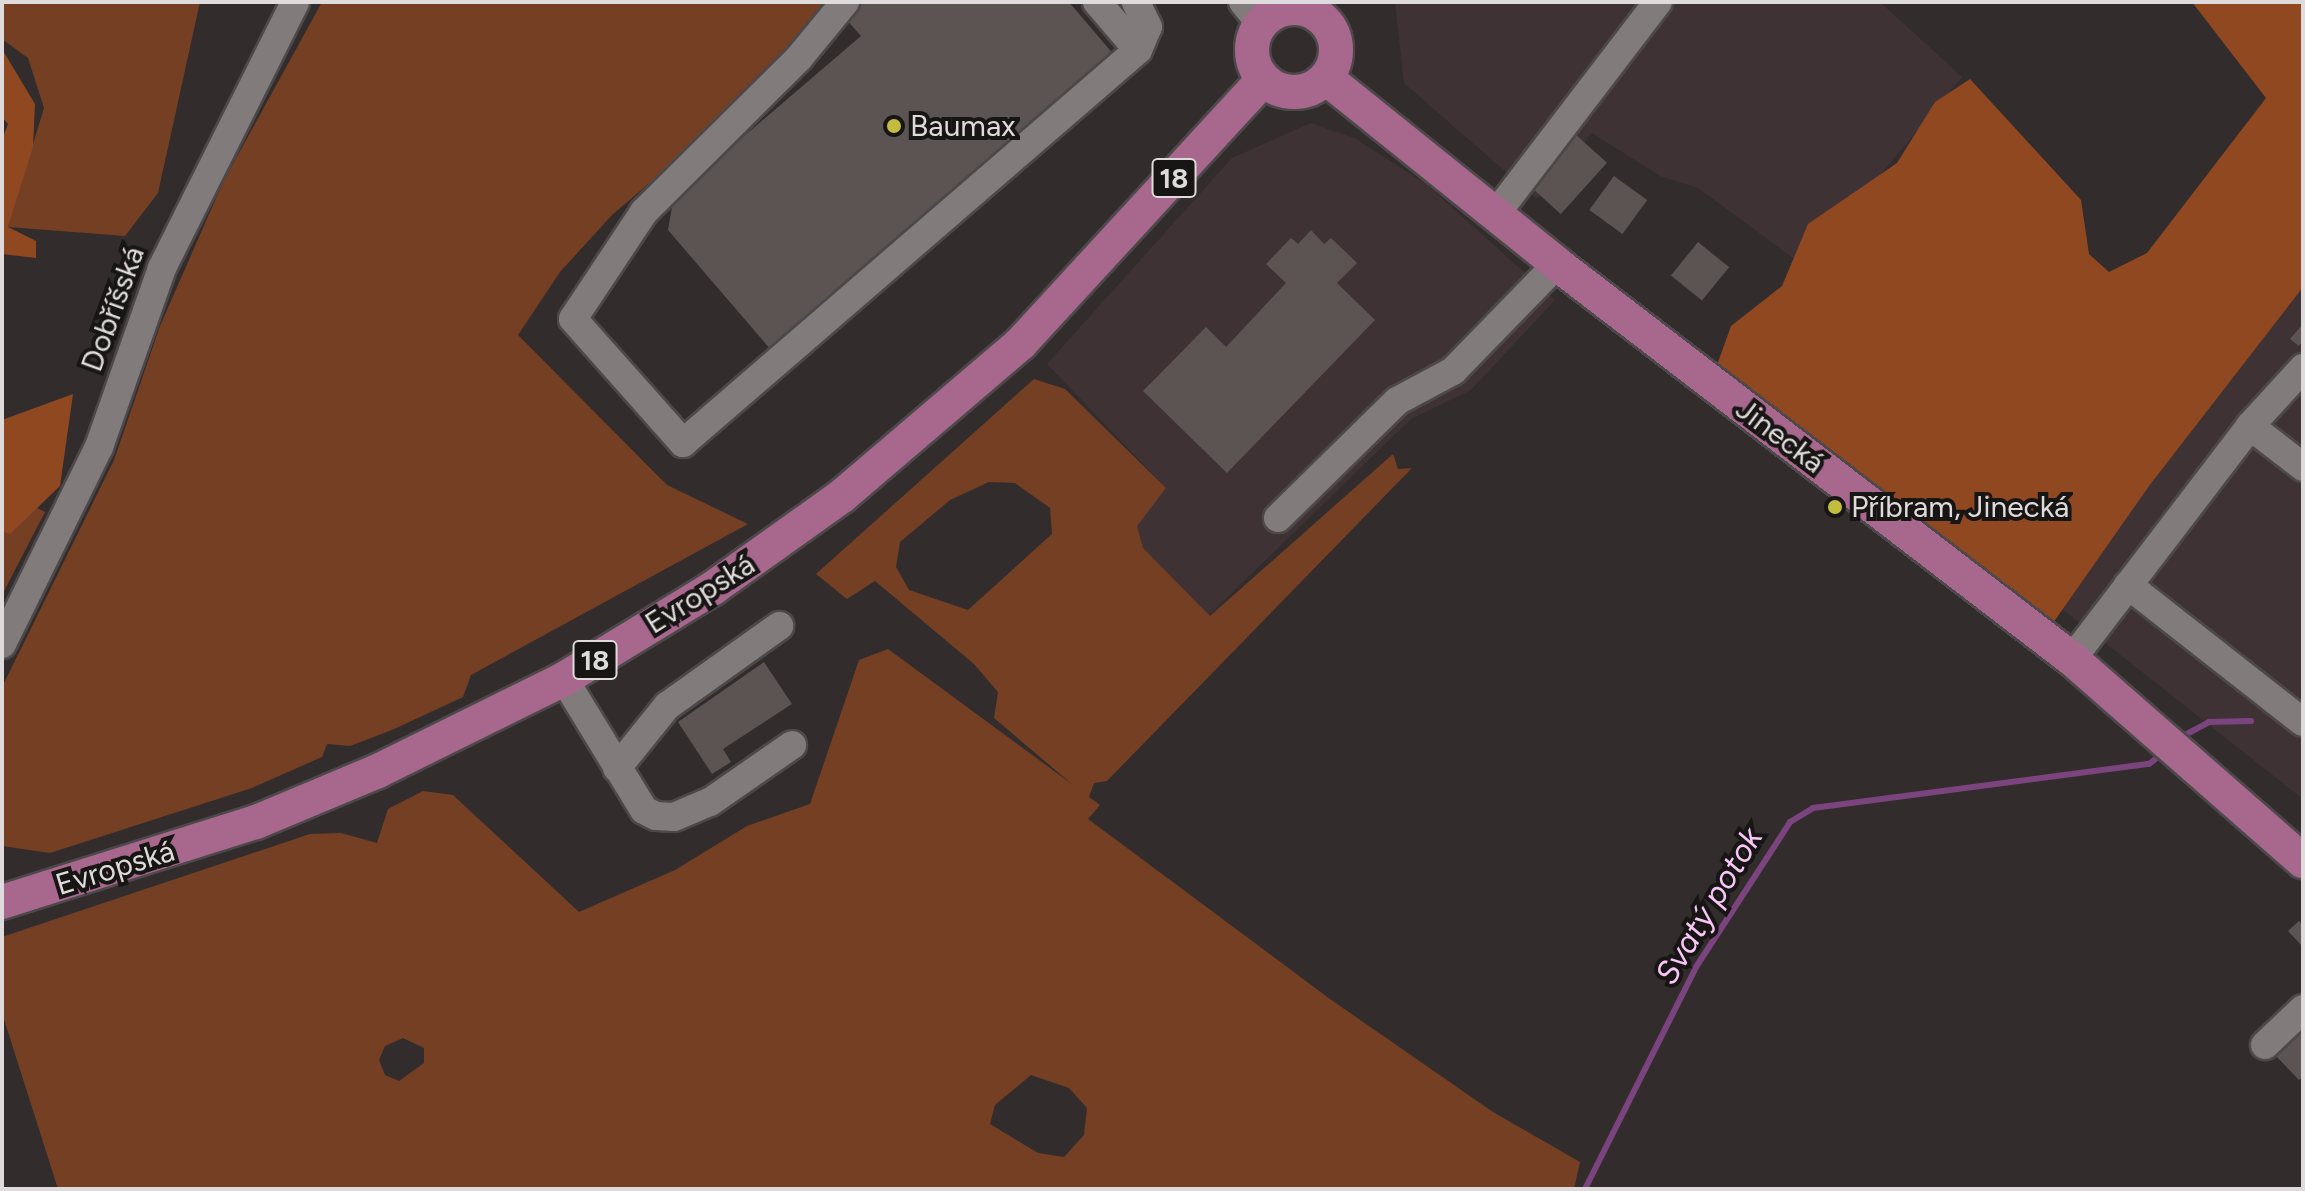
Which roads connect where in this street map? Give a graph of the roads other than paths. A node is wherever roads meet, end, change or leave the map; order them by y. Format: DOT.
graph roads {
  1 [pos="295,2"];
  2 [pos="845,2"];
  3 [pos="1097,2"];
  4 [pos="1136,2"];
  5 [pos="1658,2"];
  6 [pos="1326,9"];
  7 [pos="1252,13"];
  8 [pos="1138,50"];
  9 [pos="1326,78"];
  10 [pos="1263,80"];
  11 [pos="1495,215"];
  12 [pos="1557,264"];
  13 [pos="2303,368"];
  14 [pos="2250,426"];
  15 [pos="2303,467"];
  16 [pos="1278,518"];
  17 [pos="2128,585"];
  18 [pos="779,626"];
  19 [pos="2,644"];
  20 [pos="2072,659"];
  21 [pos="564,679"];
  22 [pos="2303,722"];
  23 [pos="792,745"];
  24 [pos="617,768"];
  25 [pos="2303,861"];
  26 [pos="2,902"];
  27 [pos="2303,1009"];
  28 [pos="2265,1045"];
  1 -- 19 [label="street, Dobříšská"];
  2 -- 8 [label="street"];
  3 -- 8 [label="street"];
  4 -- 8 [label="street"];
  5 -- 11 [label="street"];
  6 -- 7 [label="main road"];
  6 -- 9 [label="main road"];
  7 -- 10 [label="main road"];
  9 -- 10 [label="main road"];
  9 -- 11 [label="main road, Jinecká"];
  10 -- 21 [label="main road, Evropská / 18"];
  11 -- 12 [label="main road, Jinecká"];
  12 -- 16 [label="street"];
  12 -- 20 [label="main road, Jinecká"];
  13 -- 14 [label="street"];
  14 -- 15 [label="street"];
  14 -- 17 [label="street"];
  17 -- 20 [label="street"];
  17 -- 22 [label="street"];
  18 -- 24 [label="street"];
  20 -- 25 [label="main road, Jinecká"];
  21 -- 24 [label="street"];
  21 -- 26 [label="main road, Evropská / 18"];
  23 -- 24 [label="street"];
  27 -- 28 [label="street"];
}
